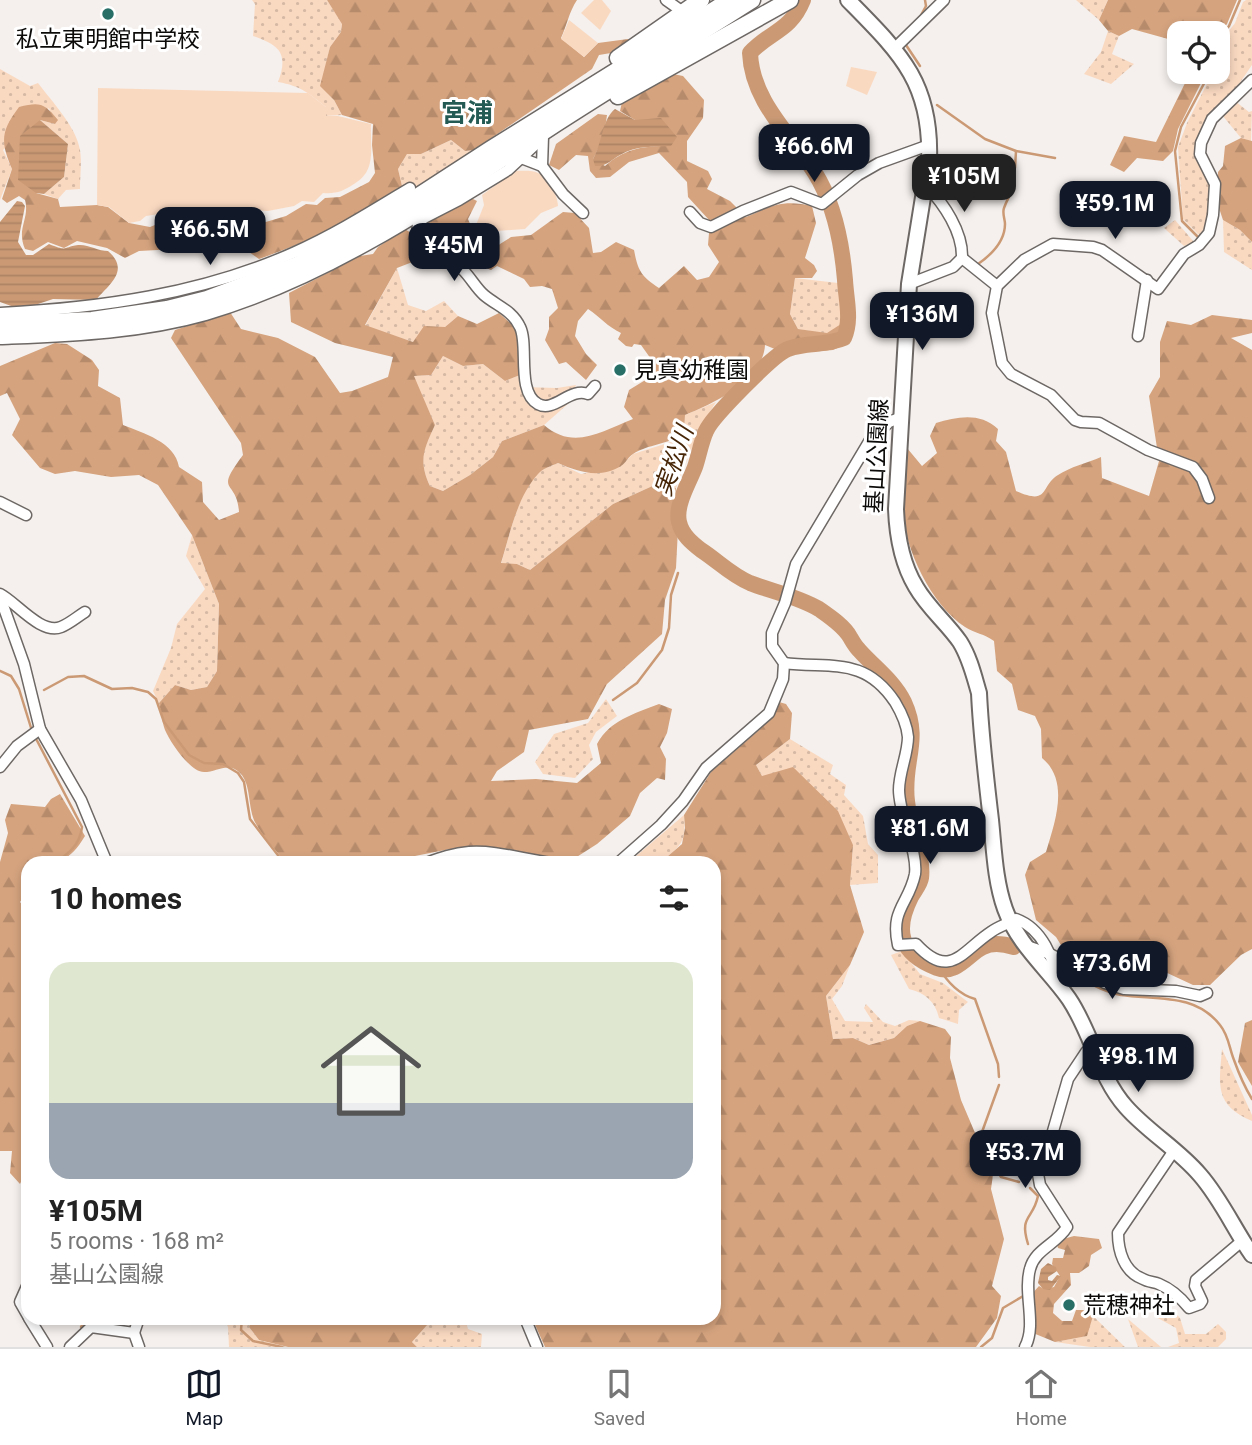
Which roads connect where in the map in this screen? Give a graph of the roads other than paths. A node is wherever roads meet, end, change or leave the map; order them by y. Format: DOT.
graph roads {
  1 [pos="666,0"];
  2 [pos="701,0"];
  3 [pos="730,0"];
  4 [pos="752,0"];
  5 [pos="790,0"];
  6 [pos="848,0"];
  7 [pos="944,0"];
  8 [pos="683,12"];
  9 [pos="895,48"];
  10 [pos="1252,80"];
  11 [pos="543,135"];
  12 [pos="929,145"];
  13 [pos="491,149"];
  14 [pos="516,156"];
  15 [pos="542,166"];
  16 [pos="926,185"];
  17 [pos="410,188"];
  18 [pos="690,212"];
  19 [pos="583,213"];
  20 [pos="962,258"];
  21 [pos="1147,280"];
  22 [pos="909,284"];
  23 [pos="997,286"];
  24 [pos="0,313"];
  25 [pos="0,322"];
  26 [pos="0,336"];
  27 [pos="1138,336"];
  28 [pos="596,386"];
  29 [pos="902,417"];
  30 [pos="1209,498"];
  31 [pos="0,502"];
  32 [pos="26,516"];
  33 [pos="0,595"];
  34 [pos="85,612"];
  35 [pos="784,663"];
  36 [pos="36,732"];
  37 [pos="0,767"];
  38 [pos="104,856"];
  39 [pos="447,856"];
  40 [pos="515,856"];
  41 [pos="626,856"];
  42 [pos="1011,923"];
  43 [pos="1024,944"];
  44 [pos="1051,954"];
  45 [pos="1060,987"];
  46 [pos="1207,993"];
  47 [pos="1093,1045"];
  48 [pos="1175,1149"];
  49 [pos="1242,1241"];
  50 [pos="1252,1255"];
  51 [pos="34,1325"];
  52 [pos="137,1325"];
  53 [pos="528,1325"];
  54 [pos="134,1333"];
  55 [pos="47,1347"];
  56 [pos="70,1347"];
  57 [pos="139,1347"];
  58 [pos="537,1347"];
  59 [pos="1025,1347"];
  1 -- 8 [label="street"];
  2 -- 8 [label="main road"];
  3 -- 13 [label="main road"];
  4 -- 11 [label="main road"];
  5 -- 11 [label="main road"];
  6 -- 9 [label="main road, 基山公園線"];
  7 -- 9 [label="street"];
  8 -- 13 [label="main road"];
  9 -- 12 [label="main road, 基山公園線"];
  10 -- 21 [label="street"];
  11 -- 14 [label="main road"];
  11 -- 15 [label="street"];
  12 -- 16 [label="main road, 基山公園線"];
  12 -- 18 [label="street"];
  13 -- 25 [label="main road"];
  14 -- 15 [label="street"];
  14 -- 26 [label="main road"];
  14 -- 28 [label="street"];
  15 -- 19 [label="street"];
  16 -- 20 [label="street"];
  16 -- 22 [label="main road, 基山公園線"];
  17 -- 24 [label="street"];
  20 -- 22 [label="street"];
  20 -- 23 [label="street"];
  21 -- 23 [label="street"];
  21 -- 27 [label="street"];
  22 -- 29 [label="main road, 基山公園線"];
  23 -- 30 [label="street"];
  29 -- 35 [label="street"];
  29 -- 42 [label="main road, 基山公園線"];
  31 -- 32 [label="street"];
  33 -- 34 [label="street"];
  33 -- 36 [label="street"];
  35 -- 41 [label="street"];
  35 -- 42 [label="street"];
  36 -- 37 [label="street"];
  36 -- 38 [label="street"];
  39 -- 40 [label="street"];
  42 -- 43 [label="main road, 基山公園線"];
  42 -- 44 [label="street"];
  43 -- 44 [label="street"];
  43 -- 45 [label="main road, 基山公園線"];
  44 -- 45 [label="street"];
  44 -- 46 [label="street"];
  45 -- 47 [label="main road, 基山公園線"];
  47 -- 48 [label="main road, 基山公園線"];
  47 -- 59 [label="street"];
  48 -- 49 [label="main road, 基山公園線"];
  48 -- 49 [label="street"];
  49 -- 50 [label="main road, 基山公園線"];
  51 -- 55 [label="street"];
  52 -- 54 [label="street"];
  53 -- 58 [label="street"];
  54 -- 56 [label="street"];
  54 -- 57 [label="street"];
}
